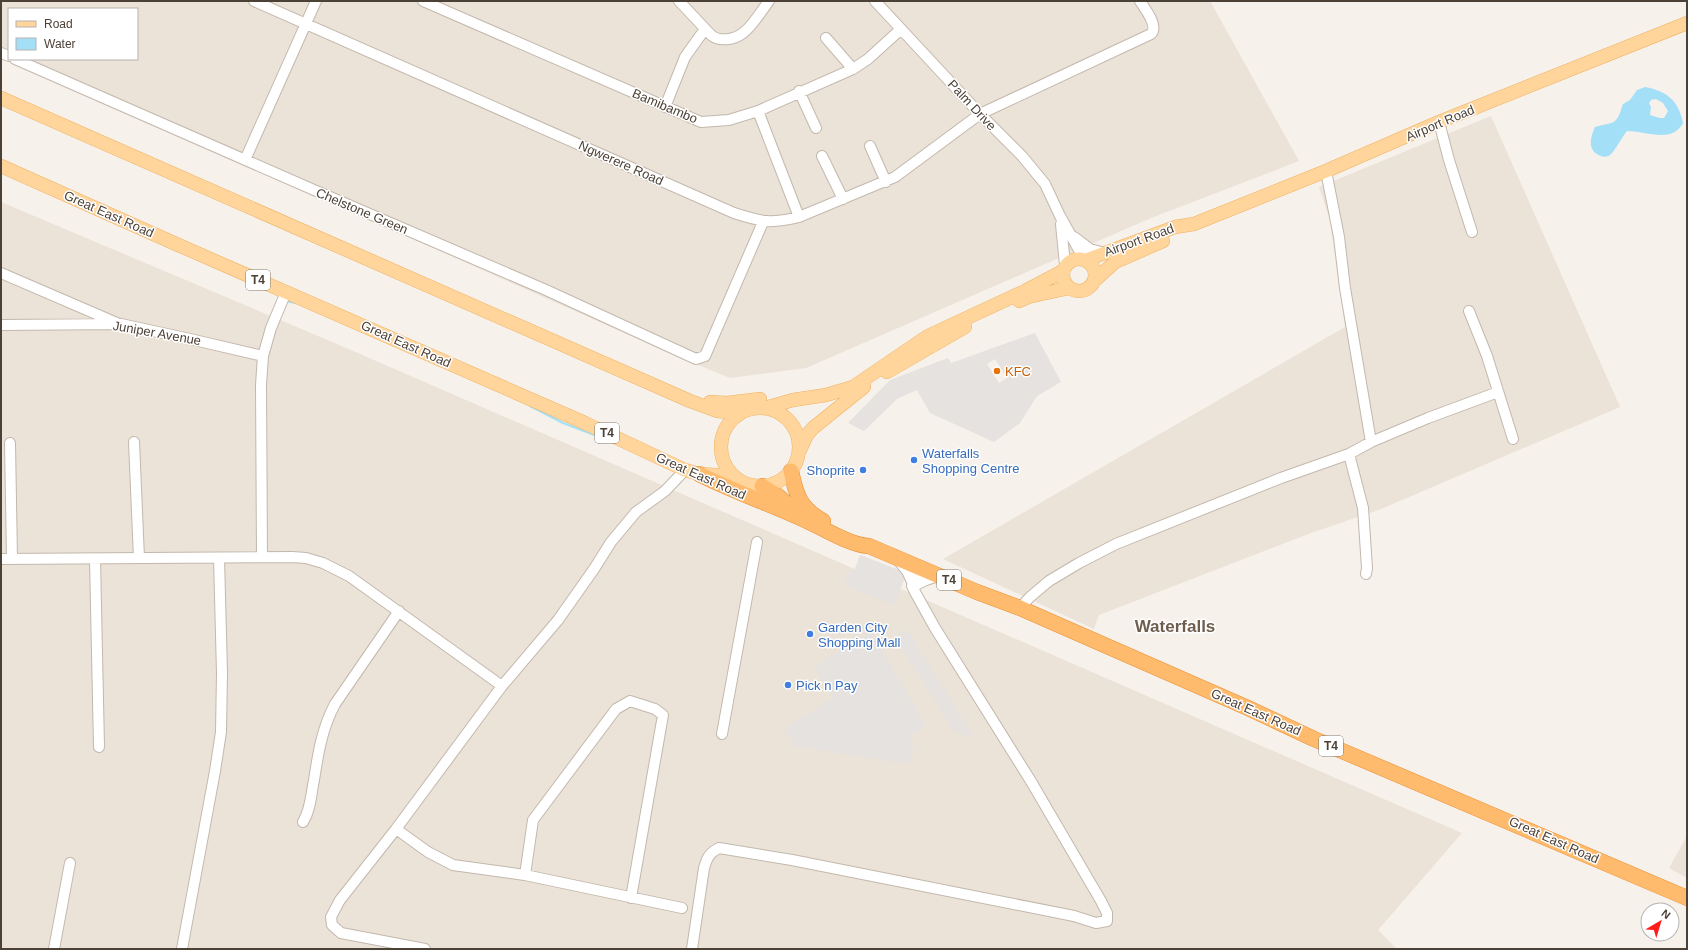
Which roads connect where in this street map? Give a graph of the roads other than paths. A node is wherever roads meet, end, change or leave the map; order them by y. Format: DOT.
graph roads {
  1 [pos="254,1"];
  2 [pos="316,1"];
  3 [pos="423,1"];
  4 [pos="679,1"];
  5 [pos="875,1"];
  6 [pos="1140,1"];
  7 [pos="769,2"];
  8 [pos="1687,23"];
  9 [pos="307,24"];
  10 [pos="705,29"];
  11 [pos="901,29"];
  12 [pos="826,38"];
  13 [pos="17,60"];
  14 [pos="853,68"];
  15 [pos="799,92"];
  16 [pos="1,98"];
  17 [pos="665,107"];
  18 [pos="758,111"];
  19 [pos="980,114"];
  20 [pos="1439,122"];
  21 [pos="816,128"];
  22 [pos="870,146"];
  23 [pos="822,156"];
  24 [pos="245,160"];
  25 [pos="1,166"];
  26 [pos="1326,171"];
  27 [pos="886,182"];
  28 [pos="843,199"];
  29 [pos="799,216"];
  30 [pos="1060,216"];
  31 [pos="763,222"];
  32 [pos="1194,224"];
  33 [pos="1066,228"];
  34 [pos="1472,232"];
  35 [pos="1105,253"];
  36 [pos="1085,260"];
  37 [pos="1064,268"];
  38 [pos="1,273"];
  39 [pos="1094,281"];
  40 [pos="1069,288"];
  41 [pos="286,292"];
  42 [pos="1469,311"];
  43 [pos="1,324"];
  44 [pos="121,324"];
  45 [pos="263,356"];
  46 [pos="1498,392"];
  47 [pos="794,400"];
  48 [pos="690,401"];
  49 [pos="765,408"];
  50 [pos="740,413"];
  51 [pos="1513,439"];
  52 [pos="134,442"];
  53 [pos="1371,442"];
  54 [pos="10,443"];
  55 [pos="799,452"];
  56 [pos="1349,454"];
  57 [pos="790,471"];
  58 [pos="692,472"];
  59 [pos="733,476"];
  60 [pos="762,486"];
  61 [pos="810,522"];
  62 [pos="757,542"];
  63 [pos="869,546"];
  64 [pos="262,556"];
  65 [pos="139,558"];
  66 [pos="220,558"];
  67 [pos="897,558"];
  68 [pos="1,559"];
  69 [pos="12,559"];
  70 [pos="95,559"];
  71 [pos="922,569"];
  72 [pos="1366,574"];
  73 [pos="938,576"];
  74 [pos="915,586"];
  75 [pos="1020,608"];
  76 [pos="400,611"];
  77 [pos="502,686"];
  78 [pos="722,734"];
  79 [pos="99,747"];
  80 [pos="303,822"];
  81 [pos="396,829"];
  82 [pos="70,864"];
  83 [pos="525,875"];
  84 [pos="631,898"];
  85 [pos="1687,898"];
  86 [pos="682,908"];
  87 [pos="387,945"];
  88 [pos="54,949"];
  89 [pos="182,949"];
  90 [pos="426,949"];
  91 [pos="692,949"];
  1 -- 9 [label="street, Ngwerere Road"];
  2 -- 9 [label="street"];
  3 -- 17 [label="street, Bamibambo"];
  4 -- 10 [label="street"];
  5 -- 11 [label="street, Palm Drive"];
  6 -- 19 [label="street, Ngwerere Road"];
  7 -- 10 [label="street"];
  8 -- 20 [label="main road, Airport Road"];
  9 -- 24 [label="street"];
  9 -- 31 [label="street, Ngwerere Road"];
  10 -- 17 [label="street"];
  11 -- 14 [label="street, Bamibambo"];
  11 -- 19 [label="street, Palm Drive"];
  12 -- 14 [label="street"];
  13 -- 24 [label="street, Chelstone Green"];
  14 -- 15 [label="street, Bamibambo"];
  15 -- 18 [label="street, Bamibambo"];
  15 -- 21 [label="street"];
  16 -- 48 [label="main road"];
  17 -- 18 [label="street, Bamibambo"];
  18 -- 29 [label="street"];
  19 -- 27 [label="street, Ngwerere Road"];
  19 -- 30 [label="street, Palm Drive"];
  20 -- 26 [label="main road, Airport Road"];
  20 -- 34 [label="street"];
  22 -- 27 [label="street"];
  23 -- 28 [label="street"];
  24 -- 31 [label="street, Chelstone Green"];
  25 -- 41 [label="main road, Great East Road / T4"];
  26 -- 32 [label="main road, Airport Road"];
  26 -- 53 [label="street"];
  27 -- 28 [label="street, Ngwerere Road"];
  28 -- 29 [label="street, Ngwerere Road"];
  29 -- 31 [label="street, Ngwerere Road"];
  30 -- 33 [label="street, Palm Drive"];
  30 -- 37 [label="street, Palm Drive"];
  32 -- 35 [label="main road, Airport Road"];
  32 -- 39 [label="main road, Airport Road"];
  33 -- 35 [label="street, Palm Drive"];
  33 -- 36 [label="street, Palm Drive"];
  35 -- 36 [label="main road, Airport Road"];
  36 -- 37 [label="main road"];
  36 -- 39 [label="main road"];
  37 -- 40 [label="main road"];
  37 -- 47 [label="main road"];
  38 -- 44 [label="street"];
  39 -- 40 [label="main road"];
  40 -- 55 [label="main road"];
  41 -- 45 [label="street"];
  41 -- 58 [label="main road, Great East Road / T4"];
  42 -- 46 [label="street"];
  43 -- 44 [label="street, Juniper Avenue"];
  44 -- 45 [label="street, Juniper Avenue"];
  45 -- 64 [label="street"];
  46 -- 51 [label="street"];
  46 -- 53 [label="street"];
  47 -- 48 [label="main road"];
  47 -- 49 [label="main road"];
  48 -- 50 [label="main road"];
  49 -- 50 [label="main road"];
  49 -- 55 [label="main road"];
  50 -- 59 [label="main road"];
  52 -- 65 [label="street"];
  53 -- 56 [label="street"];
  54 -- 69 [label="street"];
  55 -- 57 [label="main road"];
  56 -- 72 [label="street"];
  56 -- 75 [label="street"];
  57 -- 60 [label="main road"];
  57 -- 63 [label="highway, Great East Road / T4"];
  58 -- 59 [label="main road, T4"];
  58 -- 61 [label="highway, Great East Road"];
  58 -- 77 [label="street"];
  59 -- 60 [label="main road"];
  60 -- 61 [label="highway, Great East Road / T4"];
  61 -- 63 [label="highway, Great East Road / T4"];
  62 -- 78 [label="street"];
  63 -- 67 [label="highway, Great East Road / T4"];
  64 -- 66 [label="street"];
  64 -- 76 [label="street"];
  65 -- 66 [label="street"];
  65 -- 70 [label="street"];
  66 -- 89 [label="street"];
  67 -- 71 [label="highway, Great East Road / T4"];
  67 -- 74 [label="street"];
  68 -- 69 [label="street"];
  69 -- 70 [label="street"];
  70 -- 79 [label="street"];
  71 -- 73 [label="highway, Great East Road / T4"];
  71 -- 74 [label="street"];
  73 -- 74 [label="street"];
  73 -- 75 [label="highway, Great East Road / T4"];
  74 -- 91 [label="street"];
  75 -- 85 [label="highway, Great East Road / T4"];
  76 -- 77 [label="street"];
  76 -- 80 [label="street"];
  77 -- 81 [label="street"];
  81 -- 83 [label="street"];
  81 -- 87 [label="street"];
  82 -- 88 [label="street"];
  83 -- 84 [label="street"];
  83 -- 84 [label="street"];
  84 -- 86 [label="street"];
  87 -- 90 [label="street"];
}
